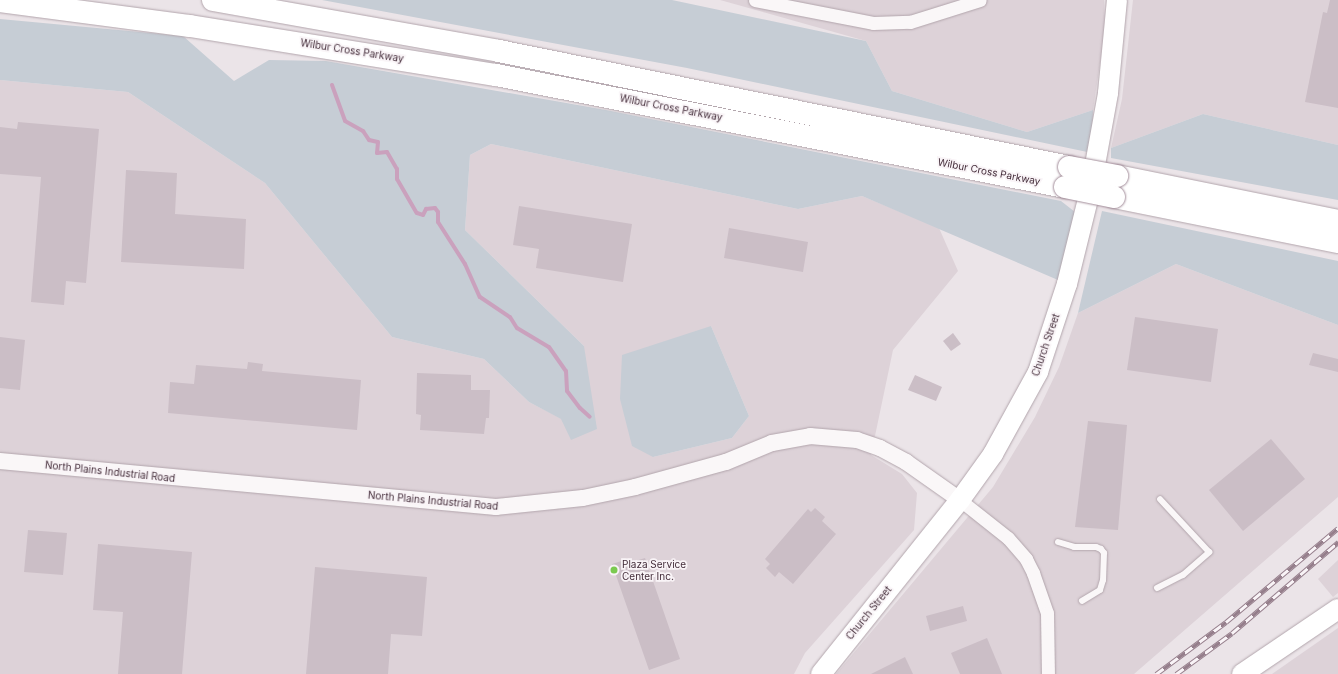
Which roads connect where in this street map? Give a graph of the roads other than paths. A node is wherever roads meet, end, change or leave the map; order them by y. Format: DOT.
graph roads {
  1 [pos="213,0"];
  2 [pos="755,0"];
  3 [pos="980,0"];
  4 [pos="1117,0"];
  5 [pos="0,1"];
  6 [pos="1067,177"];
  7 [pos="1116,186"];
  8 [pos="1338,221"];
  9 [pos="1338,242"];
  10 [pos="0,461"];
  11 [pos="1160,499"];
  12 [pos="960,500"];
  13 [pos="1058,542"];
  14 [pos="1157,588"];
  15 [pos="1082,601"];
  16 [pos="1338,609"];
  17 [pos="821,674"];
  18 [pos="1048,674"];
  19 [pos="1242,674"];
  1 -- 6 [label="highway, Wilbur Cross Parkway"];
  2 -- 3 [label="street"];
  4 -- 12 [label="main road, Church Street"];
  5 -- 6 [label="highway, Wilbur Cross Parkway"];
  6 -- 7 [label="highway, Wilbur Cross Parkway, bridge"];
  7 -- 8 [label="highway, Wilbur Cross Parkway"];
  7 -- 9 [label="highway, Wilbur Cross Parkway"];
  10 -- 12 [label="street, North Plains Industrial Road"];
  11 -- 14 [label="lane"];
  12 -- 17 [label="main road, Church Street"];
  12 -- 18 [label="street"];
  13 -- 15 [label="lane"];
  16 -- 19 [label="main road"];
}
